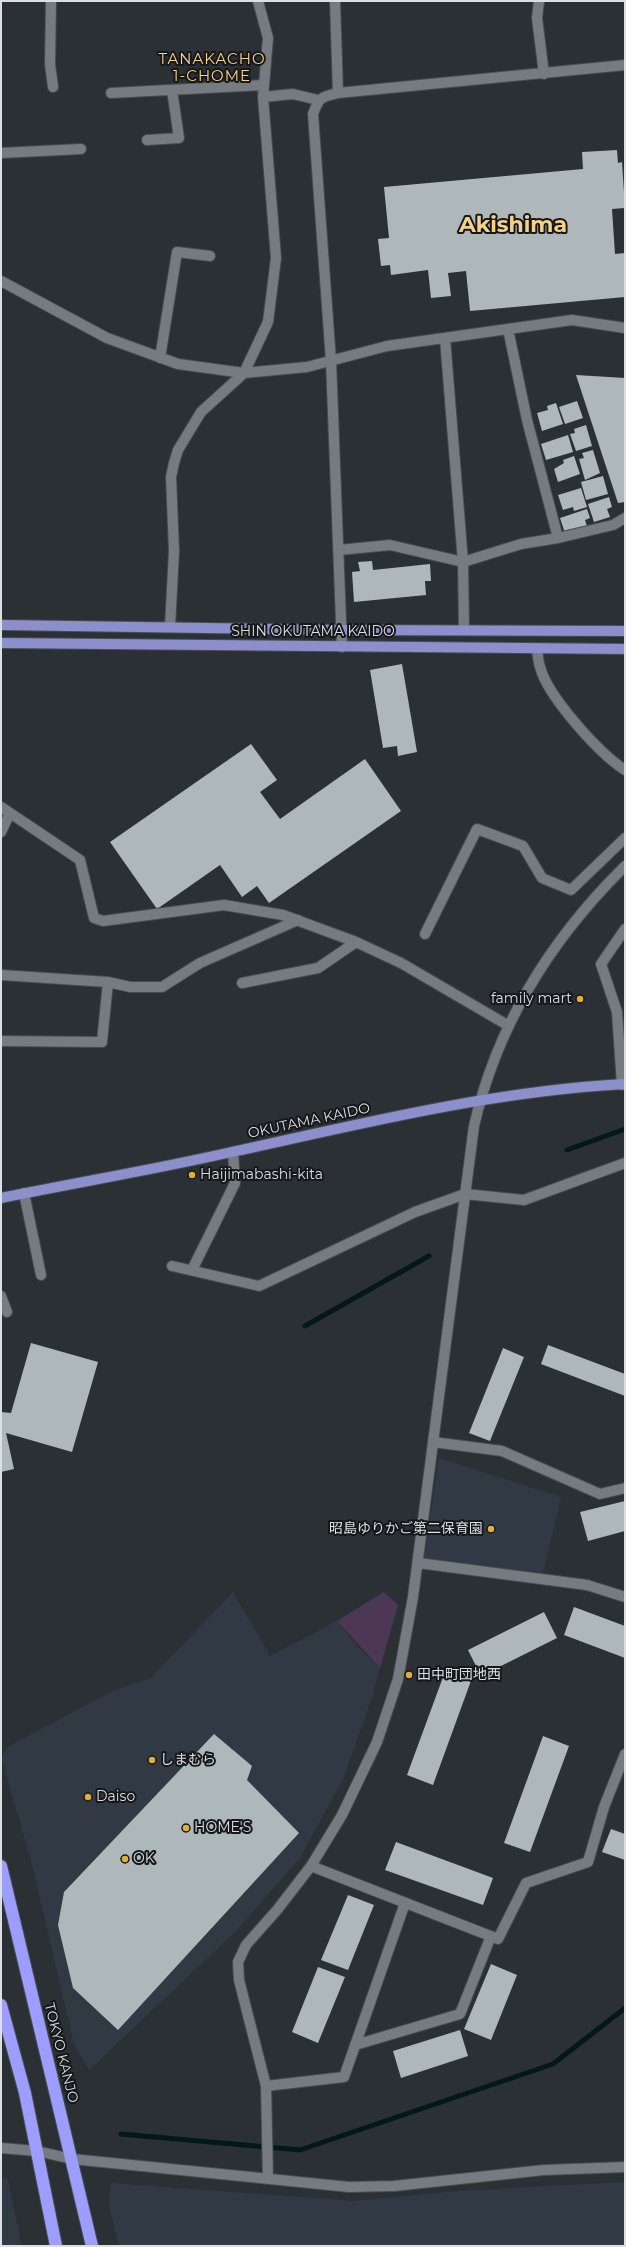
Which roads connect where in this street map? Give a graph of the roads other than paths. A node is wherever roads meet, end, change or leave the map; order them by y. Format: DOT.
graph roads {
  1 [pos="51,1"];
  2 [pos="258,1"];
  3 [pos="335,1"];
  4 [pos="539,1"];
  5 [pos="625,65"];
  6 [pos="544,74"];
  7 [pos="263,85"];
  8 [pos="53,87"];
  9 [pos="172,90"];
  10 [pos="111,93"];
  11 [pos="338,93"];
  12 [pos="263,97"];
  13 [pos="318,100"];
  14 [pos="147,140"];
  15 [pos="80,149"];
  16 [pos="1,153"];
  17 [pos="210,256"];
  18 [pos="1,281"];
  19 [pos="625,328"];
  20 [pos="508,329"];
  21 [pos="445,338"];
  22 [pos="160,358"];
  23 [pos="331,361"];
  24 [pos="244,373"];
  25 [pos="625,518"];
  26 [pos="558,538"];
  27 [pos="339,550"];
  28 [pos="463,562"];
  29 [pos="1,625"];
  30 [pos="170,627"];
  31 [pos="342,630"];
  32 [pos="464,630"];
  33 [pos="625,631"];
  34 [pos="1,643"];
  35 [pos="342,647"];
  36 [pos="537,649"];
  37 [pos="625,649"];
  38 [pos="625,770"];
  39 [pos="1,807"];
  40 [pos="10,813"];
  41 [pos="1,832"];
  42 [pos="625,838"];
  43 [pos="625,866"];
  44 [pos="298,920"];
  45 [pos="625,929"];
  46 [pos="425,934"];
  47 [pos="356,942"];
  48 [pos="1,975"];
  49 [pos="108,982"];
  50 [pos="242,983"];
  51 [pos="509,1026"];
  52 [pos="1,1042"];
  53 [pos="624,1084"];
  54 [pos="480,1099"];
  55 [pos="233,1152"];
  56 [pos="625,1163"];
  57 [pos="24,1193"];
  58 [pos="465,1194"];
  59 [pos="1,1198"];
  60 [pos="172,1266"];
  61 [pos="192,1270"];
  62 [pos="41,1275"];
  63 [pos="1,1296"];
  64 [pos="7,1312"];
  65 [pos="433,1442"];
  66 [pos="625,1488"];
  67 [pos="418,1563"];
  68 [pos="625,1596"];
  69 [pos="625,1754"];
  70 [pos="1,1866"];
  71 [pos="311,1866"];
  72 [pos="405,1902"];
  73 [pos="491,1936"];
  74 [pos="1,2005"];
  75 [pos="355,2046"];
  76 [pos="266,2086"];
  77 [pos="1,2148"];
  78 [pos="37,2152"];
  79 [pos="72,2159"];
  80 [pos="625,2167"];
  81 [pos="268,2179"];
  82 [pos="56,2246"];
  83 [pos="92,2246"];
  1 -- 8 [label="street"];
  2 -- 7 [label="street"];
  3 -- 11 [label="street"];
  4 -- 6 [label="street"];
  5 -- 6 [label="street"];
  6 -- 11 [label="street"];
  7 -- 9 [label="street"];
  7 -- 12 [label="street"];
  9 -- 10 [label="street"];
  9 -- 14 [label="street"];
  11 -- 13 [label="street"];
  12 -- 13 [label="street"];
  12 -- 24 [label="street"];
  13 -- 23 [label="street"];
  15 -- 16 [label="street"];
  17 -- 22 [label="street"];
  18 -- 22 [label="street"];
  19 -- 20 [label="street"];
  20 -- 21 [label="street"];
  20 -- 26 [label="street"];
  21 -- 23 [label="street"];
  21 -- 28 [label="street"];
  22 -- 24 [label="street"];
  23 -- 24 [label="street"];
  23 -- 27 [label="street"];
  24 -- 30 [label="street"];
  25 -- 26 [label="street"];
  26 -- 28 [label="street"];
  27 -- 28 [label="street"];
  27 -- 31 [label="street"];
  28 -- 32 [label="street"];
  29 -- 30 [label="main road, SHIN OKUTAMA KAIDO"];
  30 -- 31 [label="main road, SHIN OKUTAMA KAIDO"];
  31 -- 32 [label="main road, SHIN OKUTAMA KAIDO"];
  31 -- 35 [label="street"];
  32 -- 33 [label="main road, SHIN OKUTAMA KAIDO"];
  34 -- 35 [label="main road, SHIN OKUTAMA KAIDO"];
  35 -- 36 [label="main road, SHIN OKUTAMA KAIDO"];
  36 -- 37 [label="main road, SHIN OKUTAMA KAIDO"];
  36 -- 38 [label="street"];
  39 -- 40 [label="street"];
  40 -- 41 [label="street"];
  40 -- 44 [label="street"];
  42 -- 46 [label="street"];
  43 -- 51 [label="street"];
  44 -- 47 [label="street"];
  44 -- 49 [label="street"];
  45 -- 53 [label="street"];
  47 -- 50 [label="street"];
  47 -- 51 [label="street"];
  48 -- 49 [label="street"];
  49 -- 52 [label="street"];
  51 -- 54 [label="street"];
  53 -- 54 [label="main road, OKUTAMA KAIDO"];
  54 -- 55 [label="main road, OKUTAMA KAIDO"];
  54 -- 58 [label="street"];
  55 -- 57 [label="main road, OKUTAMA KAIDO"];
  55 -- 61 [label="street"];
  56 -- 58 [label="street"];
  57 -- 59 [label="main road, OKUTAMA KAIDO"];
  57 -- 62 [label="street"];
  58 -- 61 [label="street"];
  58 -- 65 [label="street"];
  60 -- 61 [label="street"];
  63 -- 64 [label="street"];
  65 -- 66 [label="street"];
  65 -- 67 [label="street"];
  67 -- 68 [label="street"];
  67 -- 71 [label="street"];
  69 -- 73 [label="street"];
  70 -- 79 [label="highway, TOKYO KANJO"];
  71 -- 72 [label="street"];
  71 -- 76 [label="street"];
  72 -- 73 [label="street"];
  72 -- 75 [label="street"];
  73 -- 75 [label="street"];
  74 -- 78 [label="highway"];
  75 -- 76 [label="street"];
  76 -- 81 [label="street"];
  77 -- 78 [label="street"];
  78 -- 79 [label="street"];
  78 -- 82 [label="highway"];
  79 -- 81 [label="street"];
  79 -- 83 [label="highway, TOKYO KANJO"];
  80 -- 81 [label="street"];
}
